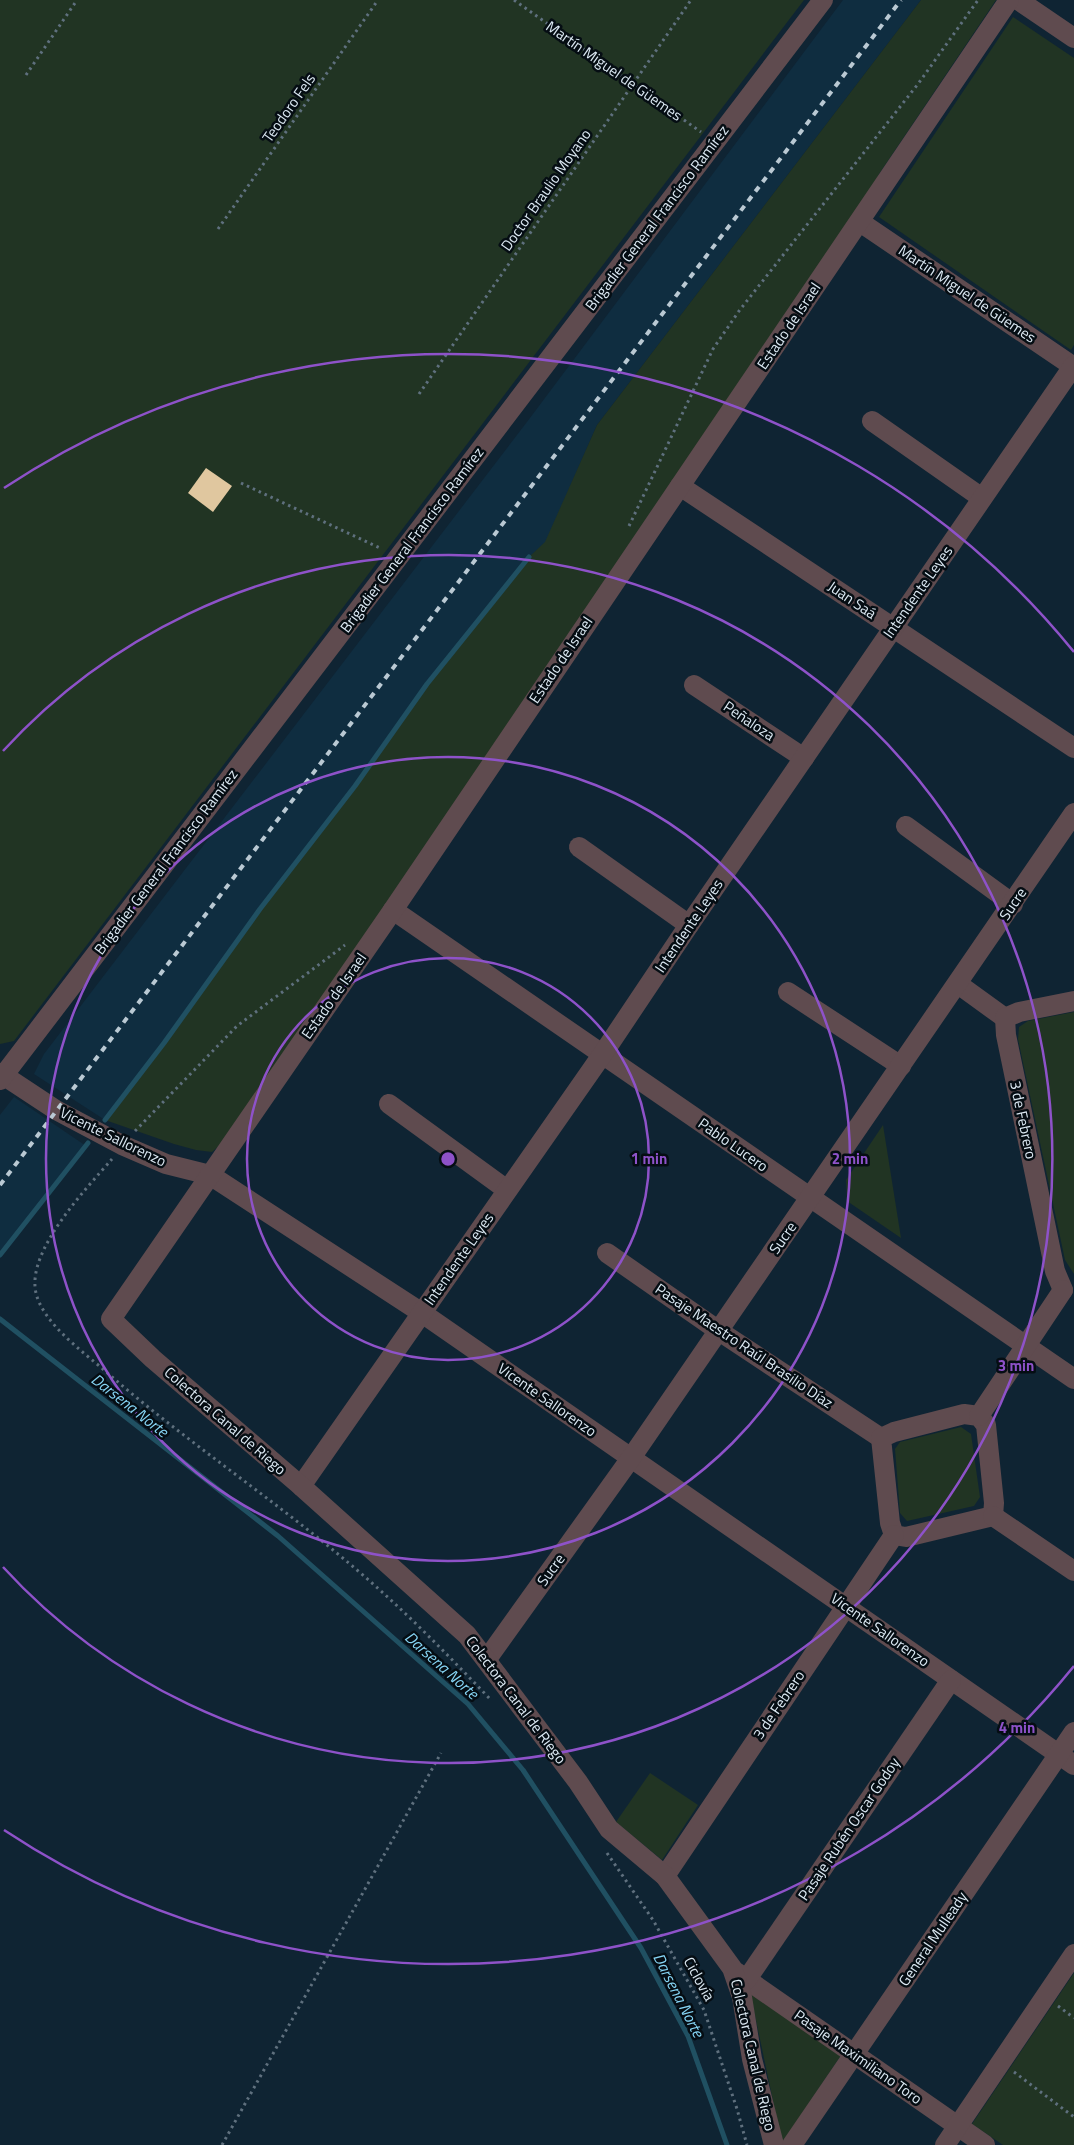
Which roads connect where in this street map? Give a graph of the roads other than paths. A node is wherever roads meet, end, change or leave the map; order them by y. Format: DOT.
graph roads {
  1 [pos="823,0"];
  2 [pos="1008,0"];
  3 [pos="1018,0"];
  4 [pos="1074,38"];
  5 [pos="860,222"];
  6 [pos="1074,366"];
  7 [pos="872,421"];
  8 [pos="680,486"];
  9 [pos="982,498"];
  10 [pos="894,627"];
  11 [pos="694,685"];
  12 [pos="1074,748"];
  13 [pos="804,758"];
  14 [pos="1074,813"];
  15 [pos="906,826"];
  16 [pos="579,848"];
  17 [pos="1013,904"];
  18 [pos="393,910"];
  19 [pos="689,925"];
  20 [pos="958,984"];
  21 [pos="788,992"];
  22 [pos="1074,1001"];
  23 [pos="1005,1018"];
  24 [pos="602,1055"];
  25 [pos="901,1066"];
  26 [pos="1,1076"];
  27 [pos="389,1104"];
  28 [pos="210,1174"];
  29 [pos="507,1190"];
  30 [pos="810,1198"];
  31 [pos="608,1253"];
  32 [pos="1068,1291"];
  33 [pos="422,1313"];
  34 [pos="111,1319"];
  35 [pos="719,1331"];
  36 [pos="1026,1346"];
  37 [pos="1074,1379"];
  38 [pos="979,1416"];
  39 [pos="881,1438"];
  40 [pos="631,1458"];
  41 [pos="301,1486"];
  42 [pos="993,1516"];
  43 [pos="894,1535"];
  44 [pos="1074,1571"];
  45 [pos="846,1606"];
  46 [pos="487,1659"];
  47 [pos="951,1680"];
  48 [pos="1074,1732"];
  49 [pos="1066,1760"];
  50 [pos="665,1876"];
  51 [pos="1074,1954"];
  52 [pos="740,1974"];
  53 [pos="854,2055"];
  54 [pos="958,2127"];
  55 [pos="774,2145"];
  56 [pos="792,2145"];
  57 [pos="945,2145"];
  58 [pos="985,2145"];
  1 -- 26 [label="street, Brigadier General Francisco Ramírez"];
  2 -- 5 [label="street, Estado de Israel"];
  3 -- 4 [label="street"];
  5 -- 6 [label="street, Martín Miguel de Güemes"];
  5 -- 8 [label="street, Estado de Israel"];
  6 -- 9 [label="street, Intendente Leyes"];
  7 -- 9 [label="street"];
  8 -- 10 [label="street, Juan Saá"];
  8 -- 18 [label="street, Estado de Israel"];
  9 -- 10 [label="street, Intendente Leyes"];
  10 -- 12 [label="street, Juan Saá"];
  10 -- 13 [label="street, Intendente Leyes"];
  11 -- 13 [label="street, Peñaloza"];
  13 -- 19 [label="street, Intendente Leyes"];
  14 -- 17 [label="street, Sucre"];
  15 -- 17 [label="street"];
  16 -- 19 [label="street"];
  17 -- 20 [label="street, Sucre"];
  18 -- 24 [label="street, Pablo Lucero"];
  18 -- 28 [label="street, Estado de Israel"];
  19 -- 24 [label="street, Intendente Leyes"];
  20 -- 23 [label="street"];
  20 -- 25 [label="street, Sucre"];
  21 -- 25 [label="street"];
  22 -- 23 [label="street"];
  23 -- 32 [label="street, 3 de Febrero"];
  24 -- 29 [label="street, Intendente Leyes"];
  24 -- 30 [label="street, Pablo Lucero"];
  25 -- 30 [label="street, Sucre"];
  26 -- 28 [label="street, Vicente Sallorenzo"];
  27 -- 29 [label="street"];
  28 -- 33 [label="street, Vicente Sallorenzo"];
  28 -- 34 [label="street, Estado de Israel"];
  29 -- 33 [label="street, Intendente Leyes"];
  30 -- 35 [label="street, Sucre"];
  30 -- 36 [label="street, Pablo Lucero"];
  31 -- 35 [label="street, Pasaje Maestro Raúl Brasilio Díaz"];
  32 -- 36 [label="street, 3 de Febrero"];
  33 -- 40 [label="street, Vicente Sallorenzo"];
  33 -- 41 [label="street, Intendente Leyes"];
  34 -- 41 [label="street, Colectora Canal de Riego"];
  35 -- 39 [label="street, Pasaje Maestro Raúl Brasilio Díaz"];
  35 -- 40 [label="street, Sucre"];
  36 -- 37 [label="street, Pablo Lucero"];
  36 -- 38 [label="street, 3 de Febrero"];
  38 -- 39 [label="street"];
  38 -- 42 [label="street"];
  39 -- 43 [label="street"];
  40 -- 45 [label="street, Vicente Sallorenzo"];
  40 -- 46 [label="street, Sucre"];
  41 -- 46 [label="street, Colectora Canal de Riego"];
  42 -- 43 [label="street"];
  42 -- 44 [label="street"];
  43 -- 45 [label="street, 3 de Febrero"];
  45 -- 47 [label="street, Vicente Sallorenzo"];
  45 -- 50 [label="street, 3 de Febrero"];
  46 -- 50 [label="street, Colectora Canal de Riego"];
  47 -- 49 [label="street, Vicente Sallorenzo"];
  47 -- 52 [label="street, Pasaje Rubén Oscar Godoy"];
  48 -- 49 [label="street, General Mulleady"];
  49 -- 53 [label="street, General Mulleady"];
  50 -- 52 [label="street, Colectora Canal de Riego"];
  51 -- 54 [label="street"];
  52 -- 53 [label="street, Pasaje Maximiliano Toro"];
  52 -- 55 [label="street, Colectora Canal de Riego"];
  53 -- 54 [label="street, Pasaje Maximiliano Toro"];
  53 -- 56 [label="street, General Mulleady"];
  54 -- 57 [label="street"];
  54 -- 58 [label="street, Pasaje Maximiliano Toro"];
}
